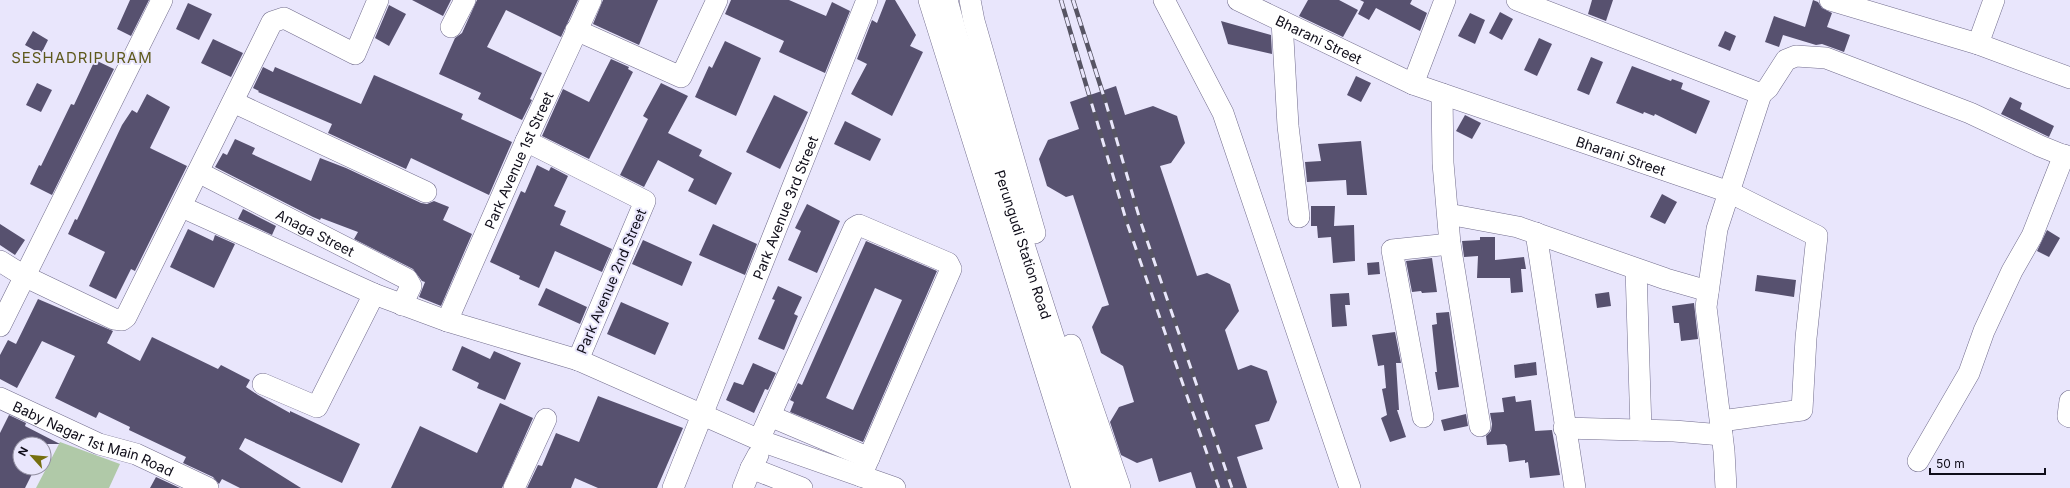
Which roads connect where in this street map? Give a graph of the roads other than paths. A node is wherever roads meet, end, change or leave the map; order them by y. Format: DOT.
graph roads {
  1 [pos="162,0"];
  2 [pos="378,0"];
  3 [pos="465,0"];
  4 [pos="590,0"];
  5 [pos="717,0"];
  6 [pos="867,0"];
  7 [pos="929,0"];
  8 [pos="948,0"];
  9 [pos="970,0"];
  10 [pos="1164,0"];
  11 [pos="1238,0"];
  12 [pos="1445,0"];
  13 [pos="1517,0"];
  14 [pos="1830,0"];
  15 [pos="1994,0"];
  16 [pos="1282,21"];
  17 [pos="452,26"];
  18 [pos="576,30"];
  19 [pos="1978,44"];
  20 [pos="2070,78"];
  21 [pos="1413,84"];
  22 [pos="1442,94"];
  23 [pos="1761,94"];
  24 [pos="233,102"];
  25 [pos="526,141"];
  26 [pos="2067,157"];
  27 [pos="198,172"];
  28 [pos="426,192"];
  29 [pos="1729,192"];
  30 [pos="182,207"];
  31 [pos="1448,214"];
  32 [pos="1299,217"];
  33 [pos="1536,233"];
  34 [pos="1450,244"];
  35 [pos="0,261"];
  36 [pos="1636,269"];
  37 [pos="24,276"];
  38 [pos="1708,291"];
  39 [pos="374,294"];
  40 [pos="402,305"];
  41 [pos="447,321"];
  42 [pos="0,326"];
  43 [pos="578,360"];
  44 [pos="263,384"];
  45 [pos="0,398"];
  46 [pos="2070,402"];
  47 [pos="702,416"];
  48 [pos="770,416"];
  49 [pos="2070,417"];
  50 [pos="1423,418"];
  51 [pos="546,419"];
  52 [pos="1480,426"];
  53 [pos="1564,428"];
  54 [pos="1722,428"];
  55 [pos="1641,430"];
  56 [pos="762,441"];
  57 [pos="1099,450"];
  58 [pos="1918,460"];
  59 [pos="865,467"];
  60 [pos="751,468"];
  61 [pos="208,488"];
  62 [pos="514,488"];
  63 [pos="673,488"];
  64 [pos="743,488"];
  65 [pos="802,488"];
  66 [pos="895,488"];
  67 [pos="1082,488"];
  68 [pos="1102,488"];
  69 [pos="1120,488"];
  70 [pos="1350,488"];
  71 [pos="1575,488"];
  72 [pos="1726,488"];
  1 -- 37 [label="street"];
  2 -- 24 [label="street"];
  3 -- 17 [label="street"];
  4 -- 18 [label="street, Park Avenue 1st Street"];
  5 -- 18 [label="street"];
  6 -- 47 [label="street, Park Avenue 3rd Street"];
  7 -- 67 [label="street, Perungudi Station Road"];
  8 -- 57 [label="street, Perungudi Station Road"];
  9 -- 57 [label="street"];
  10 -- 70 [label="street"];
  11 -- 16 [label="street, Bharani Street"];
  12 -- 21 [label="street"];
  13 -- 23 [label="street"];
  14 -- 19 [label="street"];
  15 -- 19 [label="street"];
  16 -- 21 [label="street, Bharani Street"];
  16 -- 32 [label="street"];
  18 -- 25 [label="street, Park Avenue 1st Street"];
  19 -- 20 [label="street"];
  21 -- 22 [label="street, Bharani Street"];
  22 -- 29 [label="street, Bharani Street"];
  22 -- 31 [label="street"];
  23 -- 26 [label="street"];
  23 -- 29 [label="street"];
  24 -- 27 [label="street"];
  24 -- 28 [label="street"];
  25 -- 41 [label="street, Park Avenue 1st Street"];
  25 -- 43 [label="street, Park Avenue 2nd Street"];
  26 -- 58 [label="street"];
  27 -- 30 [label="street"];
  27 -- 40 [label="street, Anaga Street"];
  29 -- 38 [label="street"];
  29 -- 54 [label="street, Bharani Street"];
  30 -- 37 [label="street"];
  30 -- 39 [label="street"];
  31 -- 33 [label="street"];
  31 -- 34 [label="street"];
  33 -- 36 [label="street"];
  33 -- 53 [label="street"];
  34 -- 50 [label="street"];
  34 -- 52 [label="street"];
  35 -- 37 [label="street"];
  36 -- 38 [label="street"];
  36 -- 55 [label="street"];
  37 -- 42 [label="street"];
  38 -- 54 [label="street"];
  39 -- 40 [label="street"];
  39 -- 44 [label="street"];
  40 -- 41 [label="street"];
  41 -- 43 [label="street"];
  43 -- 47 [label="street"];
  45 -- 61 [label="street, Baby Nagar 1st Main Road"];
  46 -- 49 [label="street"];
  47 -- 56 [label="street"];
  47 -- 63 [label="street, Park Avenue 3rd Street"];
  48 -- 56 [label="street"];
  48 -- 59 [label="street"];
  48 -- 59 [label="street"];
  51 -- 62 [label="street"];
  53 -- 55 [label="street"];
  53 -- 71 [label="street"];
  54 -- 55 [label="street"];
  54 -- 72 [label="street"];
  56 -- 59 [label="street"];
  56 -- 60 [label="street"];
  57 -- 68 [label="street, Perungudi Station Road"];
  57 -- 69 [label="street"];
  59 -- 66 [label="street"];
  60 -- 64 [label="street"];
  60 -- 65 [label="street"];
}
